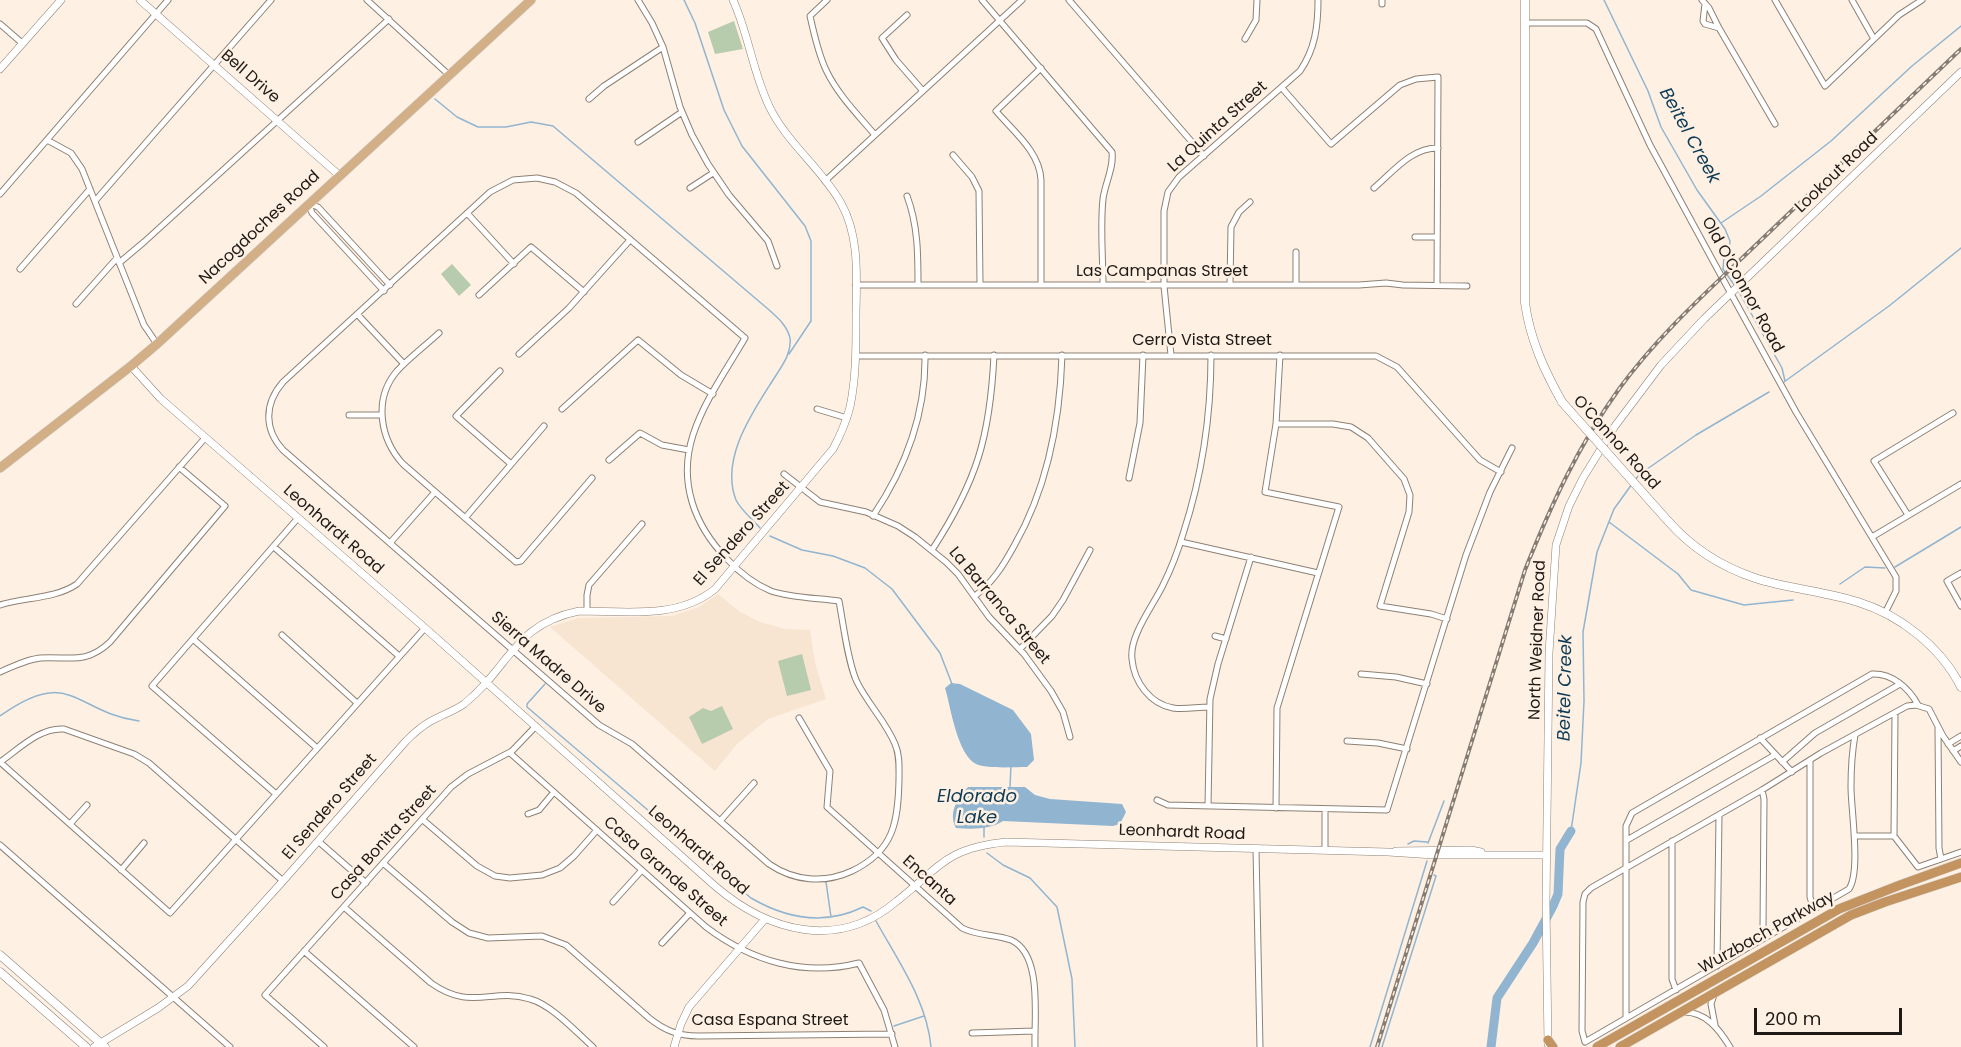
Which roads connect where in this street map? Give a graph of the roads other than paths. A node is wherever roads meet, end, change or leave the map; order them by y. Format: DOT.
graph roads {
  1 [pos="61,0"];
  2 [pos="141,0"];
  3 [pos="168,0"];
  4 [pos="271,0"];
  5 [pos="367,0"];
  6 [pos="531,0"];
  7 [pos="638,0"];
  8 [pos="733,0"];
  9 [pos="826,0"];
  10 [pos="982,0"];
  11 [pos="1022,0"];
  12 [pos="1069,0"];
  13 [pos="1257,0"];
  14 [pos="1318,0"];
  15 [pos="1525,0"];
  16 [pos="1775,0"];
  17 [pos="1852,0"];
  18 [pos="1922,0"];
  19 [pos="1704,2"];
  20 [pos="156,14"];
  21 [pos="907,15"];
  22 [pos="389,19"];
  23 [pos="999,21"];
  24 [pos="1525,23"];
  25 [pos="0,24"];
  26 [pos="1719,28"];
  27 [pos="1245,39"];
  28 [pos="1874,39"];
  29 [pos="22,43"];
  30 [pos="663,47"];
  31 [pos="215,64"];
  32 [pos="1041,68"];
  33 [pos="0,69"];
  34 [pos="1961,72"];
  35 [pos="449,75"];
  36 [pos="1282,88"];
  37 [pos="923,91"];
  38 [pos="589,99"];
  39 [pos="682,112"];
  40 [pos="278,120"];
  41 [pos="1774,124"];
  42 [pos="875,135"];
  43 [pos="47,140"];
  44 [pos="638,142"];
  45 [pos="1438,148"];
  46 [pos="953,155"];
  47 [pos="1204,156"];
  48 [pos="714,173"];
  49 [pos="340,176"];
  50 [pos="825,181"];
  51 [pos="690,188"];
  52 [pos="1374,188"];
  53 [pos="90,189"];
  54 [pos="0,194"];
  55 [pos="907,196"];
  56 [pos="95,201"];
  57 [pos="1250,202"];
  58 [pos="309,204"];
  59 [pos="467,213"];
  60 [pos="1415,237"];
  61 [pos="1437,237"];
  62 [pos="630,240"];
  63 [pos="1296,252"];
  64 [pos="118,261"];
  65 [pos="514,264"];
  66 [pos="777,266"];
  67 [pos="20,269"];
  68 [pos="390,285"];
  69 [pos="856,285"];
  70 [pos="918,285"];
  71 [pos="980,285"];
  72 [pos="1041,285"];
  73 [pos="1103,285"];
  74 [pos="1230,285"];
  75 [pos="1296,285"];
  76 [pos="1437,285"];
  77 [pos="1164,286"];
  78 [pos="1467,286"];
  79 [pos="384,291"];
  80 [pos="584,292"];
  81 [pos="1731,293"];
  82 [pos="480,295"];
  83 [pos="76,304"];
  84 [pos="357,315"];
  85 [pos="439,333"];
  86 [pos="157,344"];
  87 [pos="519,354"];
  88 [pos="925,355"];
  89 [pos="994,355"];
  90 [pos="1062,355"];
  91 [pos="1143,355"];
  92 [pos="1171,355"];
  93 [pos="1211,355"];
  94 [pos="1280,355"];
  95 [pos="856,356"];
  96 [pos="404,364"];
  97 [pos="131,366"];
  98 [pos="500,371"];
  99 [pos="713,394"];
  100 [pos="817,409"];
  101 [pos="562,410"];
  102 [pos="1953,412"];
  103 [pos="349,415"];
  104 [pos="382,415"];
  105 [pos="847,418"];
  106 [pos="1276,424"];
  107 [pos="544,426"];
  108 [pos="205,438"];
  109 [pos="1512,448"];
  110 [pos="689,450"];
  111 [pos="609,460"];
  112 [pos="511,464"];
  113 [pos="0,467"];
  114 [pos="179,467"];
  115 [pos="1501,472"];
  116 [pos="784,474"];
  117 [pos="1129,477"];
  118 [pos="592,478"];
  119 [pos="1961,484"];
  120 [pos="801,489"];
  121 [pos="435,492"];
  122 [pos="1908,515"];
  123 [pos="873,516"];
  124 [pos="298,518"];
  125 [pos="465,518"];
  126 [pos="642,524"];
  127 [pos="1872,537"];
  128 [pos="1180,542"];
  129 [pos="390,543"];
  130 [pos="274,547"];
  131 [pos="932,550"];
  132 [pos="1090,550"];
  133 [pos="1251,558"];
  134 [pos="734,567"];
  135 [pos="1318,573"];
  136 [pos="1961,573"];
  137 [pos="975,596"];
  138 [pos="0,605"];
  139 [pos="1961,606"];
  140 [pos="587,611"];
  141 [pos="1885,613"];
  142 [pos="1447,619"];
  143 [pos="425,628"];
  144 [pos="282,635"];
  145 [pos="1215,636"];
  146 [pos="193,639"];
  147 [pos="1226,639"];
  148 [pos="512,650"];
  149 [pos="1020,650"];
  150 [pos="399,656"];
  151 [pos="0,672"];
  152 [pos="1361,674"];
  153 [pos="487,682"];
  154 [pos="1427,684"];
  155 [pos="1900,684"];
  156 [pos="1961,687"];
  157 [pos="357,703"];
  158 [pos="1918,705"];
  159 [pos="1209,706"];
  160 [pos="1895,713"];
  161 [pos="799,718"];
  162 [pos="536,726"];
  163 [pos="1938,726"];
  164 [pos="1855,735"];
  165 [pos="1961,736"];
  166 [pos="1070,737"];
  167 [pos="1760,738"];
  168 [pos="1347,741"];
  169 [pos="1948,744"];
  170 [pos="1961,746"];
  171 [pos="317,748"];
  172 [pos="1407,749"];
  173 [pos="1953,751"];
  174 [pos="510,753"];
  175 [pos="1775,755"];
  176 [pos="1810,761"];
  177 [pos="0,762"];
  178 [pos="1782,762"];
  179 [pos="1961,762"];
  180 [pos="1792,772"];
  181 [pos="754,783"];
  182 [pos="1762,790"];
  183 [pos="554,792"];
  184 [pos="276,794"];
  185 [pos="1156,800"];
  186 [pos="87,805"];
  187 [pos="1208,806"];
  188 [pos="1276,808"];
  189 [pos="1325,809"];
  190 [pos="528,814"];
  191 [pos="1719,815"];
  192 [pos="423,820"];
  193 [pos="720,821"];
  194 [pos="70,824"];
  195 [pos="597,830"];
  196 [pos="1854,836"];
  197 [pos="1894,836"];
  198 [pos="235,839"];
  199 [pos="1627,840"];
  200 [pos="318,841"];
  201 [pos="1672,841"];
  202 [pos="144,843"];
  203 [pos="0,845"];
  204 [pos="1256,849"];
  205 [pos="1325,850"];
  206 [pos="1961,852"];
  207 [pos="876,853"];
  208 [pos="1547,855"];
  209 [pos="1941,860"];
  210 [pos="383,863"];
  211 [pos="1961,864"];
  212 [pos="1626,868"];
  213 [pos="121,870"];
  214 [pos="642,870"];
  215 [pos="1961,877"];
  216 [pos="283,881"];
  217 [pos="366,883"];
  218 [pos="914,885"];
  219 [pos="613,902"];
  220 [pos="344,907"];
  221 [pos="1814,910"];
  222 [pos="690,913"];
  223 [pos="765,919"];
  224 [pos="1766,938"];
  225 [pos="662,943"];
  226 [pos="740,949"];
  227 [pos="304,951"];
  228 [pos="0,955"];
  229 [pos="1717,966"];
  230 [pos="0,972"];
  231 [pos="1676,990"];
  232 [pos="1714,993"];
  233 [pos="174,997"];
  234 [pos="1681,1012"];
  235 [pos="1626,1018"];
  236 [pos="1715,1025"];
  237 [pos="1035,1031"];
  238 [pos="972,1033"];
  239 [pos="678,1034"];
  240 [pos="892,1034"];
  241 [pos="100,1045"];
  242 [pos="1549,1045"];
  243 [pos="86,1047"];
  244 [pos="230,1047"];
  245 [pos="324,1047"];
  246 [pos="414,1047"];
  247 [pos="593,1047"];
  248 [pos="674,1047"];
  249 [pos="896,1047"];
  250 [pos="1035,1047"];
  251 [pos="1260,1047"];
  252 [pos="1597,1047"];
  253 [pos="1620,1047"];
  254 [pos="1730,1047"];
  1 -- 29 [label="street"];
  2 -- 20 [label="street, Bell Drive"];
  3 -- 20 [label="street"];
  4 -- 31 [label="street"];
  5 -- 22 [label="street"];
  6 -- 35 [label="main road, Nacogdoches Road"];
  7 -- 30 [label="street"];
  8 -- 50 [label="street, El Sendero Street"];
  9 -- 42 [label="street"];
  10 -- 23 [label="street"];
  11 -- 23 [label="street"];
  12 -- 47 [label="street"];
  13 -- 27 [label="street"];
  14 -- 36 [label="street, La Quinta Street"];
  15 -- 24 [label="main road, O'Connor Road"];
  16 -- 28 [label="street"];
  17 -- 28 [label="street"];
  18 -- 28 [label="street"];
  19 -- 26 [label="street"];
  19 -- 26 [label="street"];
  20 -- 31 [label="street, Bell Drive"];
  20 -- 43 [label="street"];
  21 -- 37 [label="street"];
  22 -- 35 [label="street"];
  22 -- 40 [label="street"];
  23 -- 32 [label="street"];
  23 -- 37 [label="street"];
  24 -- 81 [label="street, Old O'Connor Road"];
  24 -- 141 [label="main road, O'Connor Road, bridge"];
  25 -- 29 [label="street"];
  26 -- 41 [label="street"];
  29 -- 33 [label="street"];
  30 -- 38 [label="street"];
  30 -- 39 [label="street"];
  31 -- 40 [label="street, Bell Drive"];
  31 -- 56 [label="street"];
  32 -- 72 [label="street"];
  32 -- 73 [label="street"];
  34 -- 81 [label="street, Lookout Road"];
  35 -- 49 [label="main road, Nacogdoches Road"];
  36 -- 45 [label="street"];
  36 -- 47 [label="street, La Quinta Street"];
  37 -- 42 [label="street"];
  39 -- 44 [label="street"];
  39 -- 48 [label="street"];
  40 -- 49 [label="street, Bell Drive"];
  40 -- 64 [label="street"];
  42 -- 50 [label="street"];
  43 -- 53 [label="street"];
  43 -- 54 [label="street"];
  45 -- 52 [label="street"];
  45 -- 61 [label="street"];
  46 -- 71 [label="street"];
  47 -- 77 [label="street, La Quinta Street"];
  48 -- 51 [label="street"];
  48 -- 66 [label="street"];
  49 -- 58 [label="main road, Nacogdoches Road"];
  50 -- 69 [label="street, El Sendero Street"];
  53 -- 56 [label="street"];
  53 -- 67 [label="street"];
  55 -- 70 [label="street"];
  56 -- 64 [label="street"];
  57 -- 74 [label="street"];
  58 -- 68 [label="street"];
  58 -- 79 [label="street"];
  58 -- 86 [label="main road, Nacogdoches Road"];
  59 -- 62 [label="street"];
  59 -- 65 [label="street"];
  59 -- 68 [label="street"];
  60 -- 61 [label="street"];
  61 -- 76 [label="street"];
  62 -- 80 [label="street"];
  62 -- 99 [label="street"];
  63 -- 75 [label="street"];
  64 -- 83 [label="street"];
  64 -- 86 [label="street"];
  65 -- 80 [label="street"];
  65 -- 82 [label="street"];
  68 -- 79 [label="street"];
  69 -- 70 [label="street, Las Campanas Street"];
  69 -- 95 [label="street, El Sendero Street"];
  70 -- 71 [label="street, Las Campanas Street"];
  71 -- 72 [label="street, Las Campanas Street"];
  72 -- 73 [label="street, Las Campanas Street"];
  73 -- 77 [label="street, Las Campanas Street"];
  74 -- 75 [label="street, Las Campanas Street"];
  74 -- 77 [label="street, Las Campanas Street"];
  75 -- 76 [label="street, Las Campanas Street"];
  76 -- 78 [label="street, Las Campanas Street"];
  77 -- 92 [label="street, La Quinta Street"];
  79 -- 84 [label="street"];
  80 -- 87 [label="street"];
  81 -- 127 [label="street, Old O'Connor Road"];
  81 -- 208 [label="street, North Weidner Road"];
  84 -- 96 [label="street"];
  84 -- 129 [label="street, Sierra Madre Drive"];
  85 -- 96 [label="street"];
  86 -- 97 [label="main road, Nacogdoches Road"];
  88 -- 89 [label="street, Cerro Vista Street"];
  88 -- 95 [label="street, Cerro Vista Street"];
  88 -- 123 [label="street"];
  89 -- 90 [label="street, Cerro Vista Street"];
  89 -- 131 [label="street"];
  90 -- 91 [label="street, Cerro Vista Street"];
  90 -- 137 [label="street"];
  91 -- 92 [label="street, Cerro Vista Street"];
  91 -- 117 [label="street"];
  92 -- 93 [label="street, Cerro Vista Street"];
  93 -- 94 [label="street, Cerro Vista Street"];
  93 -- 128 [label="street"];
  94 -- 106 [label="street"];
  94 -- 115 [label="street, Cerro Vista Street"];
  95 -- 105 [label="street, El Sendero Street"];
  96 -- 104 [label="street"];
  97 -- 108 [label="street, Leonhardt Road"];
  97 -- 113 [label="main road, Nacogdoches Road"];
  98 -- 112 [label="street"];
  99 -- 101 [label="street"];
  99 -- 110 [label="street"];
  100 -- 105 [label="street"];
  102 -- 122 [label="street"];
  103 -- 104 [label="street"];
  104 -- 121 [label="street"];
  105 -- 120 [label="street, El Sendero Street"];
  106 -- 135 [label="street"];
  106 -- 142 [label="street"];
  107 -- 112 [label="street"];
  108 -- 114 [label="street"];
  108 -- 124 [label="street, Leonhardt Road"];
  109 -- 115 [label="street"];
  110 -- 111 [label="street"];
  110 -- 134 [label="street"];
  112 -- 125 [label="street"];
  114 -- 138 [label="street"];
  114 -- 151 [label="street"];
  115 -- 142 [label="street"];
  116 -- 120 [label="street, La Barranca Street"];
  118 -- 125 [label="street"];
  119 -- 122 [label="street"];
  120 -- 123 [label="street, La Barranca Street"];
  120 -- 134 [label="street, El Sendero Street"];
  121 -- 125 [label="street"];
  121 -- 129 [label="street"];
  122 -- 127 [label="street"];
  123 -- 131 [label="street, La Barranca Street"];
  124 -- 130 [label="street"];
  124 -- 143 [label="street, Leonhardt Road"];
  126 -- 140 [label="street"];
  127 -- 141 [label="street, Old O'Connor Road"];
  128 -- 133 [label="street"];
  128 -- 159 [label="street"];
  129 -- 148 [label="street, Sierra Madre Drive"];
  130 -- 146 [label="street"];
  130 -- 150 [label="street"];
  131 -- 137 [label="street, La Barranca Street"];
  132 -- 149 [label="street"];
  133 -- 135 [label="street"];
  133 -- 147 [label="street"];
  134 -- 140 [label="street, El Sendero Street"];
  134 -- 207 [label="street, Sierra Madre Drive"];
  135 -- 188 [label="street"];
  136 -- 139 [label="street"];
  137 -- 149 [label="street, La Barranca Street"];
  140 -- 148 [label="street, El Sendero Street"];
  141 -- 156 [label="main road, O'Connor Road"];
  142 -- 154 [label="street"];
  143 -- 150 [label="street"];
  143 -- 153 [label="street, Leonhardt Road"];
  144 -- 157 [label="street"];
  145 -- 147 [label="street"];
  146 -- 171 [label="street"];
  146 -- 184 [label="street"];
  147 -- 159 [label="street"];
  148 -- 153 [label="street, El Sendero Street"];
  148 -- 193 [label="street, Sierra Madre Drive"];
  149 -- 166 [label="street, La Barranca Street"];
  150 -- 157 [label="street"];
  152 -- 154 [label="street"];
  153 -- 162 [label="street, Leonhardt Road"];
  153 -- 200 [label="street, El Sendero Street"];
  154 -- 172 [label="street"];
  155 -- 158 [label="street"];
  155 -- 167 [label="street"];
  155 -- 178 [label="street"];
  157 -- 171 [label="street"];
  158 -- 160 [label="street"];
  158 -- 163 [label="street"];
  159 -- 187 [label="street"];
  160 -- 164 [label="street"];
  160 -- 197 [label="street"];
  161 -- 207 [label="street, Encanta"];
  162 -- 174 [label="street, Casa Bonita Street"];
  162 -- 223 [label="street, Leonhardt Road"];
  163 -- 169 [label="street"];
  163 -- 209 [label="street"];
  164 -- 176 [label="street"];
  164 -- 196 [label="street"];
  165 -- 169 [label="street"];
  167 -- 175 [label="street"];
  167 -- 199 [label="street"];
  168 -- 172 [label="street"];
  169 -- 173 [label="street"];
  170 -- 173 [label="street"];
  171 -- 184 [label="street"];
  172 -- 189 [label="street"];
  173 -- 179 [label="street"];
  174 -- 183 [label="street, Casa Grande Street"];
  174 -- 192 [label="street, Casa Bonita Street"];
  175 -- 178 [label="street"];
  175 -- 199 [label="street"];
  176 -- 180 [label="street"];
  176 -- 221 [label="street"];
  177 -- 194 [label="street"];
  177 -- 198 [label="street"];
  178 -- 180 [label="street"];
  180 -- 182 [label="street"];
  181 -- 193 [label="street"];
  182 -- 191 [label="street"];
  182 -- 224 [label="street"];
  183 -- 190 [label="street"];
  183 -- 195 [label="street, Casa Grande Street"];
  184 -- 198 [label="street"];
  185 -- 187 [label="street"];
  186 -- 194 [label="street"];
  187 -- 188 [label="street"];
  188 -- 189 [label="street"];
  189 -- 205 [label="street"];
  191 -- 201 [label="street"];
  191 -- 229 [label="street"];
  192 -- 195 [label="street"];
  192 -- 210 [label="street, Casa Bonita Street"];
  193 -- 207 [label="street, Sierra Madre Drive"];
  194 -- 213 [label="street"];
  195 -- 214 [label="street, Casa Grande Street"];
  196 -- 197 [label="street"];
  196 -- 221 [label="street"];
  197 -- 209 [label="street"];
  198 -- 213 [label="street"];
  198 -- 216 [label="street"];
  199 -- 212 [label="street"];
  200 -- 216 [label="street, El Sendero Street"];
  200 -- 217 [label="street"];
  201 -- 212 [label="street"];
  201 -- 231 [label="street"];
  202 -- 213 [label="street"];
  203 -- 233 [label="street"];
  204 -- 205 [label="street, Leonhardt Road"];
  204 -- 218 [label="street, Leonhardt Road"];
  204 -- 251 [label="street"];
  205 -- 208 [label="street, Leonhardt Road"];
  206 -- 209 [label="street"];
  207 -- 218 [label="street, Encanta"];
  208 -- 242 [label="street, North Weidner Road"];
  210 -- 217 [label="street, Casa Bonita Street"];
  210 -- 239 [label="street, Casa Espana Street"];
  211 -- 252 [label="highway, Wurzbach Parkway"];
  212 -- 235 [label="street"];
  212 -- 235 [label="street"];
  214 -- 219 [label="street"];
  214 -- 222 [label="street, Casa Grande Street"];
  215 -- 232 [label="highway, Wurzbach Parkway"];
  216 -- 233 [label="street, El Sendero Street"];
  217 -- 220 [label="street, Casa Bonita Street"];
  218 -- 223 [label="street, Leonhardt Road"];
  218 -- 237 [label="street, Encanta"];
  220 -- 227 [label="street, Casa Bonita Street"];
  220 -- 247 [label="street"];
  221 -- 224 [label="street"];
  222 -- 225 [label="street"];
  222 -- 226 [label="street, Casa Grande Street"];
  223 -- 226 [label="street"];
  224 -- 229 [label="street"];
  226 -- 239 [label="street"];
  226 -- 240 [label="street, Casa Grande Street"];
  227 -- 245 [label="street, Casa Bonita Street"];
  227 -- 246 [label="street"];
  228 -- 241 [label="main road"];
  229 -- 231 [label="street"];
  230 -- 243 [label="main road"];
  231 -- 235 [label="street"];
  232 -- 234 [label="highway, Wurzbach Parkway"];
  232 -- 236 [label="street"];
  233 -- 241 [label="street, El Sendero Street"];
  233 -- 244 [label="street"];
  234 -- 236 [label="street"];
  234 -- 253 [label="highway, Wurzbach Parkway"];
  236 -- 254 [label="street"];
  237 -- 238 [label="street"];
  237 -- 250 [label="street, Encanta"];
  239 -- 240 [label="street, Casa Espana Street"];
  239 -- 248 [label="street"];
  240 -- 249 [label="street"];
}
